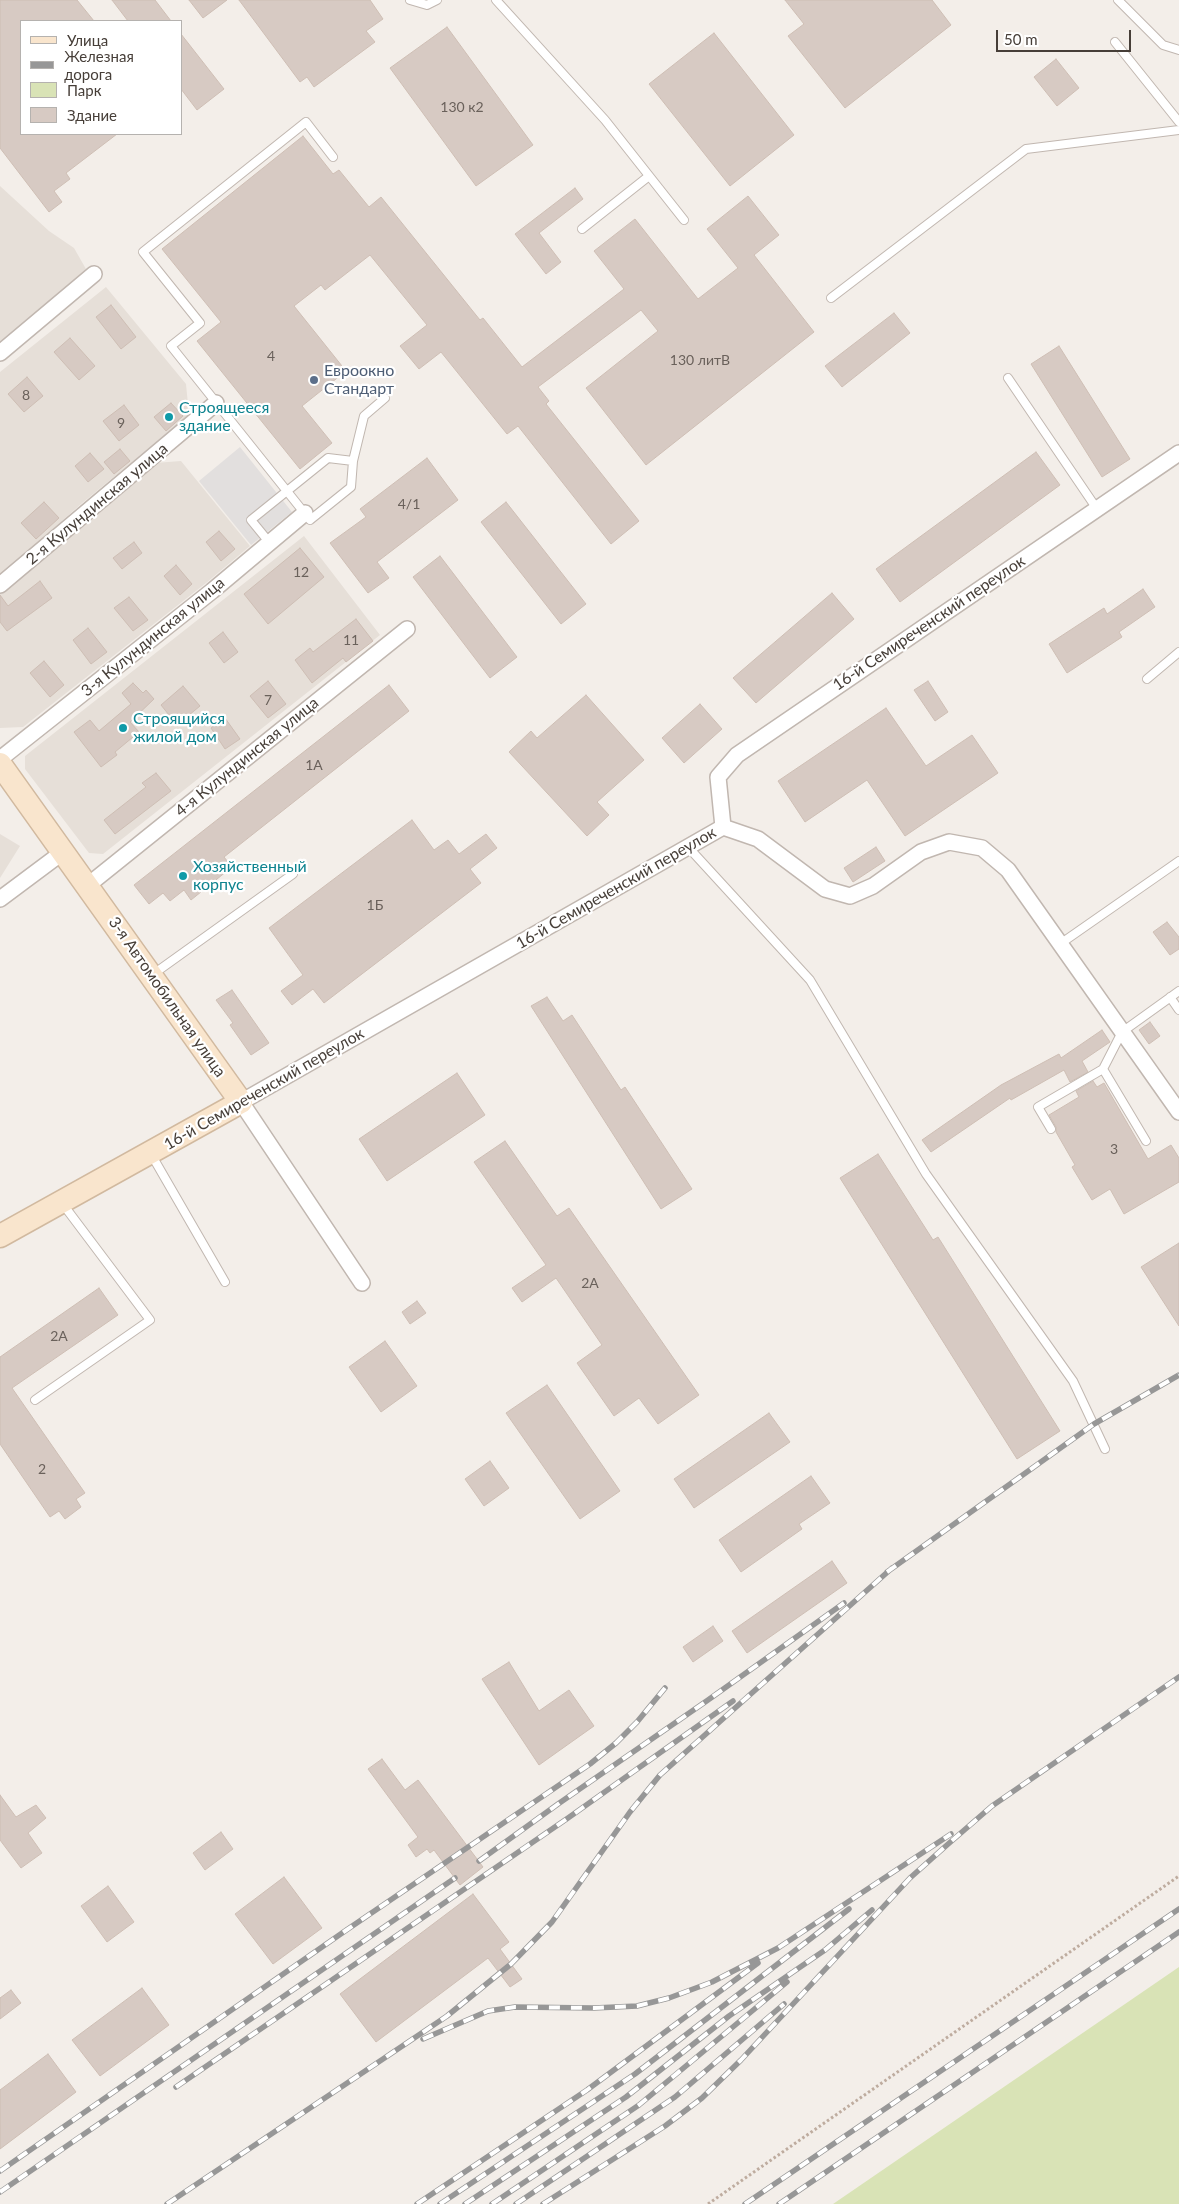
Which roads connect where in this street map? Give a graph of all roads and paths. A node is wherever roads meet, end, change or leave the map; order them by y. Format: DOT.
graph roads {
  1 [pos="410,0"];
  2 [pos="437,0"];
  3 [pos="496,0"];
  4 [pos="1118,0"];
  5 [pos="1115,42"];
  6 [pos="1179,50"];
  7 [pos="1179,122"];
  8 [pos="1179,130"];
  9 [pos="333,157"];
  10 [pos="649,176"];
  11 [pos="684,220"];
  12 [pos="582,229"];
  13 [pos="94,274"];
  14 [pos="830,298"];
  15 [pos="0,353"];
  16 [pos="1008,378"];
  17 [pos="385,398"];
  18 [pos="216,403"];
  19 [pos="1179,452"];
  20 [pos="354,461"];
  21 [pos="287,491"];
  22 [pos="1097,508"];
  23 [pos="305,513"];
  24 [pos="269,542"];
  25 [pos="0,585"];
  26 [pos="408,629"];
  27 [pos="1179,652"];
  28 [pos="1147,678"];
  29 [pos="0,759"];
  30 [pos="0,764"];
  31 [pos="723,827"];
  32 [pos="688,847"];
  33 [pos="64,852"];
  34 [pos="1179,861"];
  35 [pos="293,874"];
  36 [pos="87,886"];
  37 [pos="0,899"];
  38 [pos="1060,944"];
  39 [pos="151,976"];
  40 [pos="1179,991"];
  41 [pos="1170,997"];
  42 [pos="1179,1010"];
  43 [pos="1122,1032"];
  44 [pos="1104,1068"];
  45 [pos="241,1102"];
  46 [pos="1179,1112"];
  47 [pos="1051,1129"];
  48 [pos="1146,1142"];
  49 [pos="150,1153"];
  50 [pos="62,1202"];
  51 [pos="0,1236"];
  52 [pos="225,1282"];
  53 [pos="362,1283"];
  54 [pos="35,1400"];
  55 [pos="1105,1449"];
  56 [pos="1179,1876"];
  57 [pos="708,2204"];
  1 -- 2 [label="lane"];
  3 -- 10 [label="lane"];
  4 -- 6 [label="lane"];
  5 -- 7 [label="lane"];
  8 -- 14 [label="lane"];
  9 -- 18 [label="lane"];
  10 -- 11 [label="lane"];
  10 -- 12 [label="lane"];
  13 -- 15 [label="street"];
  16 -- 22 [label="lane"];
  17 -- 20 [label="lane"];
  18 -- 21 [label="lane"];
  18 -- 25 [label="street, 2-я Кулундинская улица"];
  19 -- 22 [label="street, 16-й Семиреченский переулок"];
  20 -- 21 [label="lane"];
  20 -- 23 [label="lane"];
  21 -- 23 [label="lane"];
  21 -- 24 [label="lane"];
  22 -- 31 [label="street, 16-й Семиреченский переулок"];
  23 -- 24 [label="street, 3-я Кулундинская улица"];
  24 -- 29 [label="street, 3-я Кулундинская улица"];
  26 -- 36 [label="street, 4-я Кулундинская улица"];
  27 -- 28 [label="lane"];
  30 -- 33 [label="street, 3-я Автомобильная улица"];
  31 -- 32 [label="street, 16-й Семиреченский переулок"];
  31 -- 38 [label="street"];
  32 -- 45 [label="street, 16-й Семиреченский переулок"];
  32 -- 55 [label="lane"];
  33 -- 36 [label="street, 3-я Автомобильная улица"];
  33 -- 37 [label="street"];
  34 -- 38 [label="lane"];
  35 -- 39 [label="lane"];
  36 -- 39 [label="street, 3-я Автомобильная улица"];
  38 -- 43 [label="street"];
  39 -- 45 [label="street, 3-я Автомобильная улица"];
  40 -- 41 [label="lane"];
  41 -- 42 [label="lane"];
  41 -- 43 [label="lane"];
  43 -- 44 [label="lane"];
  43 -- 46 [label="street"];
  44 -- 47 [label="lane"];
  44 -- 48 [label="lane"];
  45 -- 49 [label="street, 16-й Семиреченский переулок"];
  45 -- 53 [label="street, 3-я Автомобильная улица"];
  49 -- 50 [label="street, 16-й Семиреченский переулок"];
  49 -- 52 [label="lane"];
  50 -- 51 [label="street, 16-й Семиреченский переулок"];
  50 -- 54 [label="lane"];
  56 -- 57 [label="path"];
}
